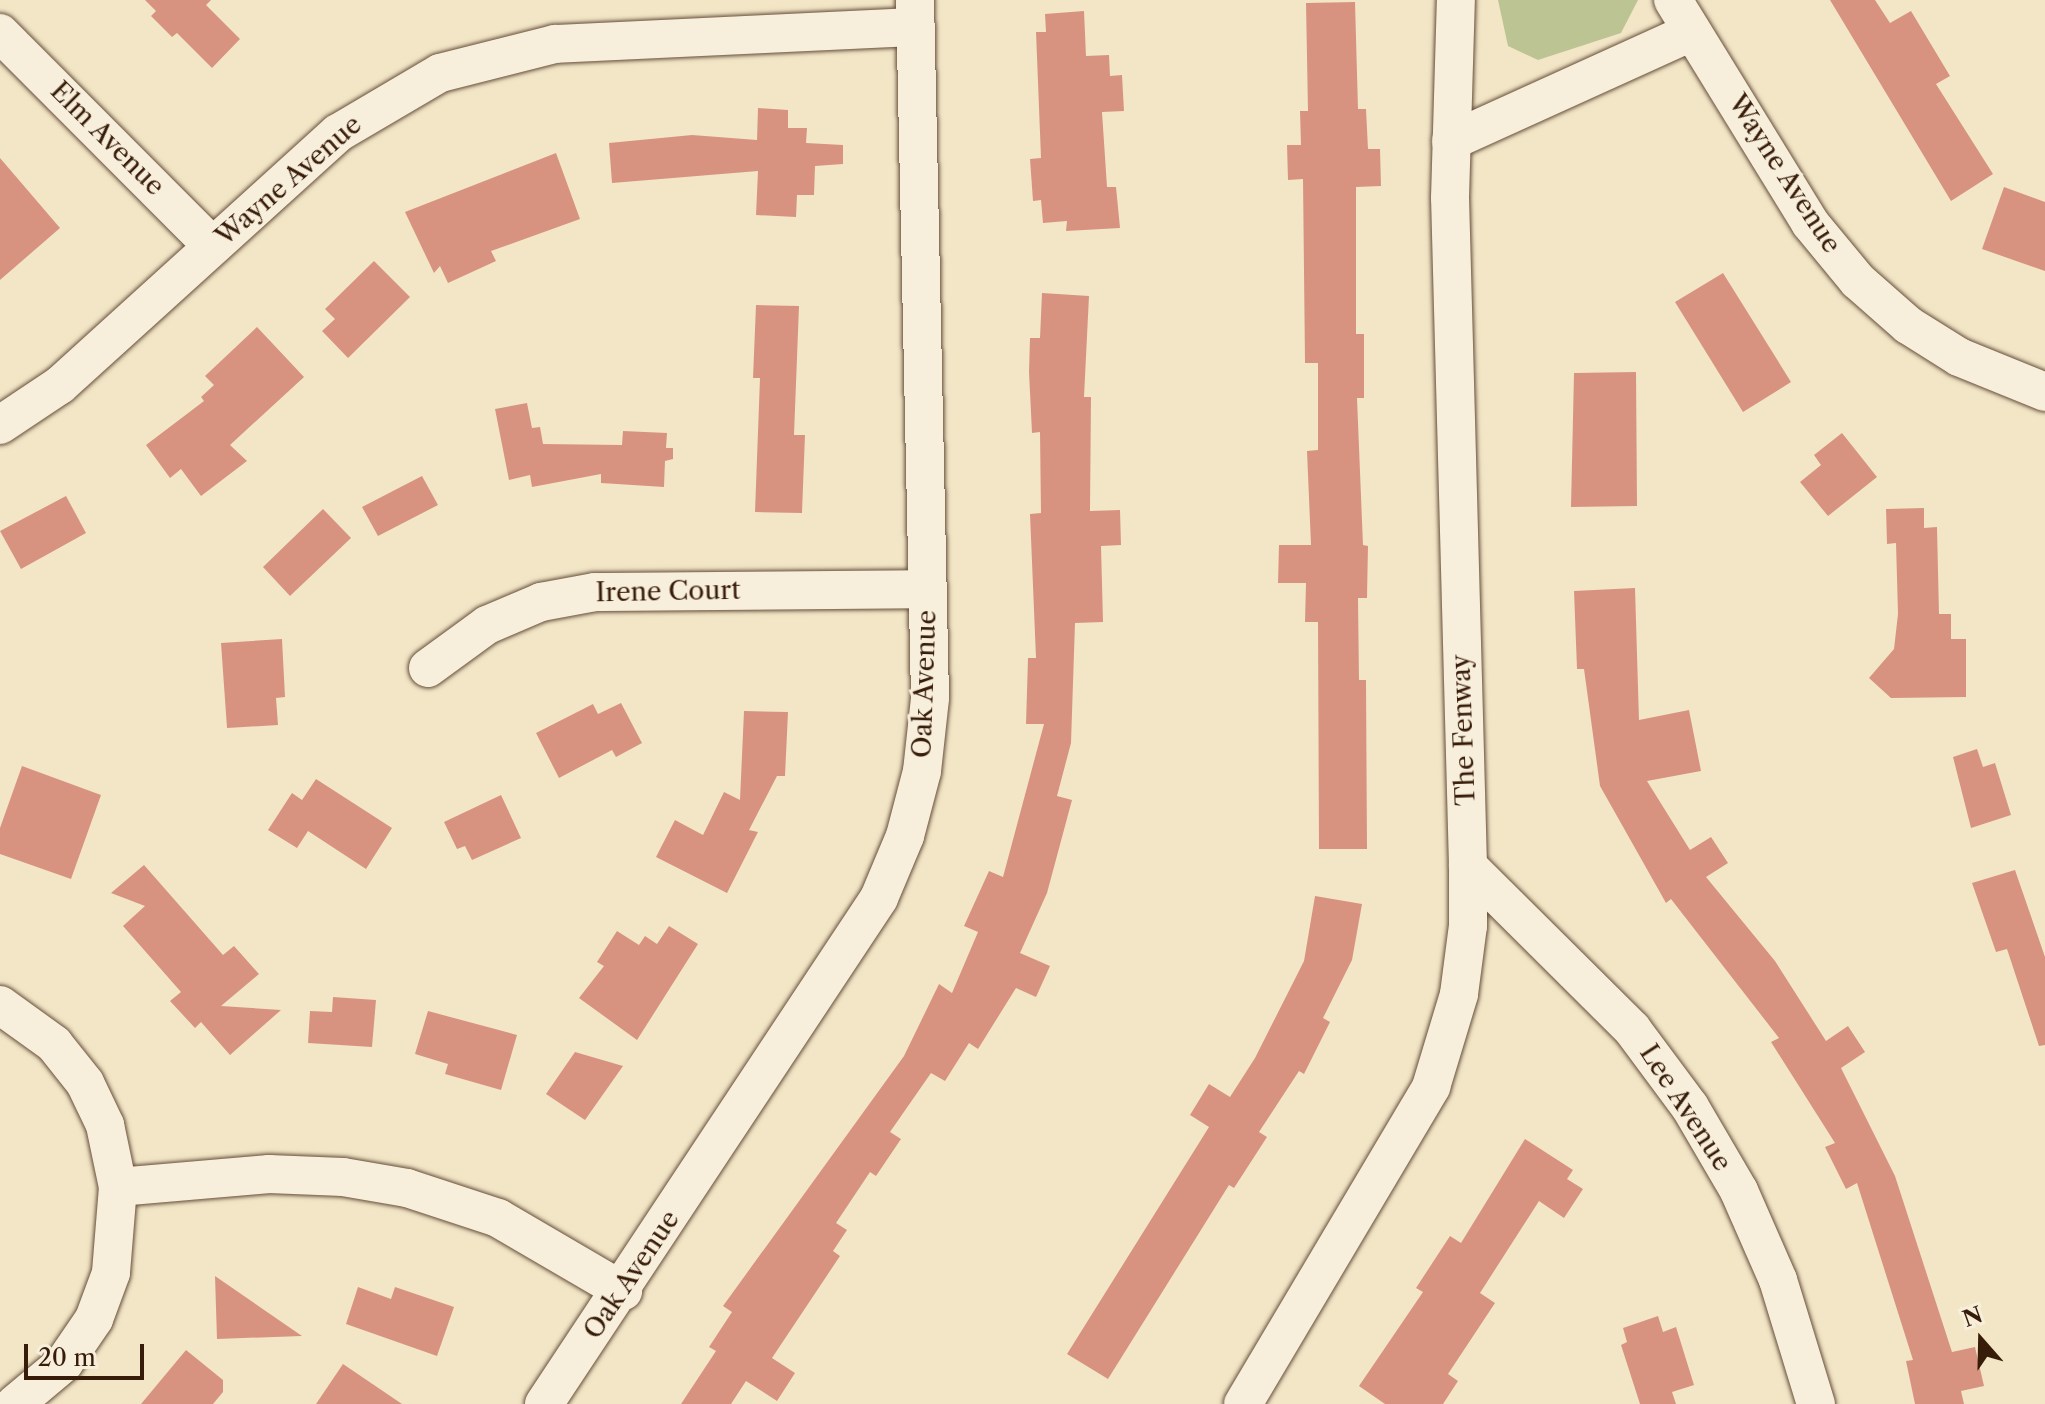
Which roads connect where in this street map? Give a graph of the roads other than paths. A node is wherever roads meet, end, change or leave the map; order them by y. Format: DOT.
graph roads {
  1 [pos="1456,0"];
  2 [pos="915,13"];
  3 [pos="1682,16"];
  4 [pos="0,33"];
  5 [pos="1451,141"];
  6 [pos="212,246"];
  7 [pos="2045,392"];
  8 [pos="0,425"];
  9 [pos="928,589"];
  10 [pos="428,668"];
  11 [pos="1468,866"];
  12 [pos="0,1005"];
  13 [pos="118,1187"];
  14 [pos="623,1291"];
  15 [pos="15,1404"];
  16 [pos="544,1404"];
  17 [pos="1243,1404"];
  18 [pos="1816,1404"];
  1 -- 5 [label="street, The Fenway"];
  2 -- 6 [label="street, Wayne Avenue"];
  2 -- 9 [label="street, Oak Avenue"];
  3 -- 5 [label="street"];
  3 -- 7 [label="street, Wayne Avenue"];
  4 -- 6 [label="street, Elm Avenue"];
  5 -- 11 [label="street, The Fenway"];
  6 -- 8 [label="street, Wayne Avenue"];
  9 -- 10 [label="street, Irene Court"];
  9 -- 14 [label="street, Oak Avenue"];
  11 -- 17 [label="street, The Fenway"];
  11 -- 18 [label="street, Lee Avenue"];
  12 -- 13 [label="street"];
  13 -- 14 [label="street"];
  13 -- 15 [label="street"];
  14 -- 16 [label="street, Oak Avenue"];
}
